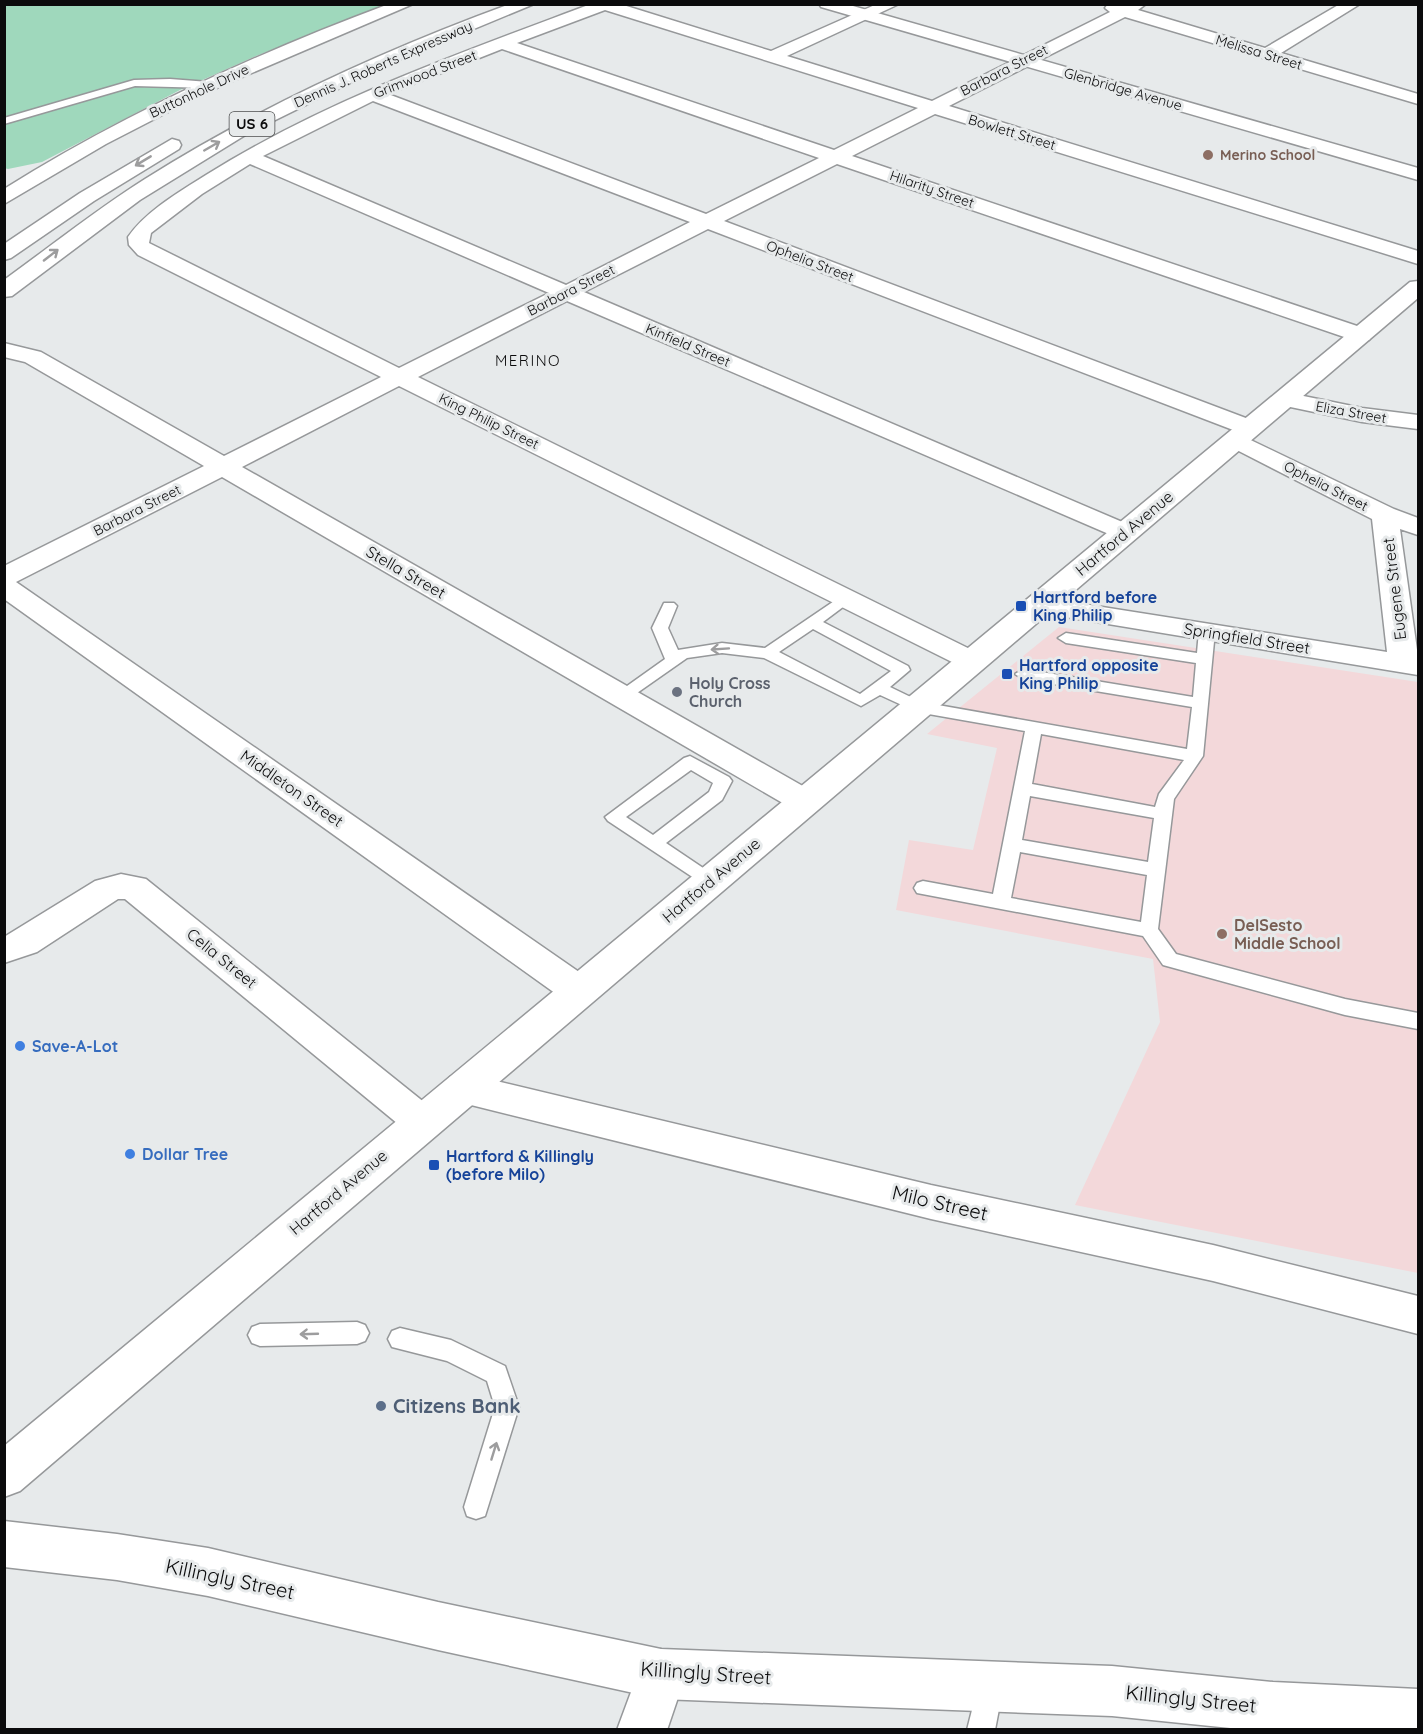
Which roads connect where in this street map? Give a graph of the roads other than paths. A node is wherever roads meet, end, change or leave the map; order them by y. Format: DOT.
graph roads {
  1 [pos="405,4"];
  2 [pos="482,4"];
  3 [pos="526,4"];
  4 [pos="827,4"];
  5 [pos="891,4"];
  6 [pos="1100,4"];
  7 [pos="1352,4"];
  8 [pos="606,5"];
  9 [pos="1130,8"];
  10 [pos="865,15"];
  11 [pos="503,44"];
  12 [pos="1267,54"];
  13 [pos="772,57"];
  14 [pos="1024,60"];
  15 [pos="330,64"];
  16 [pos="209,85"];
  17 [pos="371,94"];
  18 [pos="1416,97"];
  19 [pos="932,107"];
  20 [pos="4,121"];
  21 [pos="188,135"];
  22 [pos="835,156"];
  23 [pos="250,158"];
  24 [pos="1419,174"];
  25 [pos="14,182"];
  26 [pos="87,197"];
  27 [pos="4,198"];
  28 [pos="706,222"];
  29 [pos="4,243"];
  30 [pos="4,254"];
  31 [pos="1419,258"];
  32 [pos="1419,287"];
  33 [pos="4,291"];
  34 [pos="566,293"];
  35 [pos="1361,335"];
  36 [pos="5,350"];
  37 [pos="400,377"];
  38 [pos="1284,399"];
  39 [pos="1419,422"];
  40 [pos="1243,434"];
  41 [pos="223,466"];
  42 [pos="1385,515"];
  43 [pos="1419,527"];
  44 [pos="1125,533"];
  45 [pos="4,577"];
  46 [pos="4,586"];
  47 [pos="846,598"];
  48 [pos="1039,605"];
  49 [pos="669,606"];
  50 [pos="812,622"];
  51 [pos="1207,631"];
  52 [pos="1066,638"];
  53 [pos="768,652"];
  54 [pos="1204,659"];
  55 [pos="674,660"];
  56 [pos="972,661"];
  57 [pos="1411,664"];
  58 [pos="1023,674"];
  59 [pos="879,688"];
  60 [pos="621,696"];
  61 [pos="1200,704"];
  62 [pos="917,707"];
  63 [pos="1034,728"];
  64 [pos="1195,756"];
  65 [pos="733,774"];
  66 [pos="1021,788"];
  67 [pos="804,801"];
  68 [pos="1163,814"];
  69 [pos="654,843"];
  70 [pos="1011,844"];
  71 [pos="1156,870"];
  72 [pos="709,881"];
  73 [pos="923,888"];
  74 [pos="1001,903"];
  75 [pos="1149,930"];
  76 [pos="4,951"];
  77 [pos="579,991"];
  78 [pos="1419,1021"];
  79 [pos="463,1088"];
  80 [pos="422,1122"];
  81 [pos="1419,1316"];
  82 [pos="357,1333"];
  83 [pos="260,1335"];
  84 [pos="400,1339"];
  85 [pos="4,1475"];
  86 [pos="476,1507"];
  87 [pos="4,1544"];
  88 [pos="661,1674"];
  89 [pos="986,1708"];
  90 [pos="1419,1714"];
  91 [pos="1272,1718"];
  92 [pos="642,1730"];
  1 -- 16 [label="main road, Buttonhole Drive"];
  2 -- 15 [label="main road, Dennis J. Roberts Expressway"];
  33 -- 3 [label="main road, Dennis J. Roberts Expressway / US 6, one-way"];
  4 -- 10 [label="main road, Glenbridge Avenue"];
  5 -- 10 [label="main road"];
  6 -- 9 [label="main road, Melissa Street"];
  7 -- 12 [label="main road"];
  8 -- 11 [label="main road, Grimwood Street"];
  8 -- 13 [label="main road, Bowlett Street"];
  9 -- 12 [label="main road, Melissa Street"];
  9 -- 14 [label="main road, Barbara Street"];
  10 -- 13 [label="main road"];
  10 -- 14 [label="main road, Glenbridge Avenue"];
  11 -- 17 [label="main road, Grimwood Street"];
  11 -- 22 [label="main road, Hilarity Street"];
  12 -- 18 [label="main road, Melissa Street"];
  13 -- 19 [label="main road, Bowlett Street"];
  14 -- 19 [label="main road, Barbara Street"];
  14 -- 24 [label="main road, Glenbridge Avenue"];
  16 -- 20 [label="lane"];
  16 -- 25 [label="main road, Buttonhole Drive"];
  17 -- 23 [label="main road, Grimwood Street"];
  17 -- 28 [label="main road, Ophelia Street"];
  19 -- 22 [label="main road, Barbara Street"];
  19 -- 31 [label="main road, Bowlett Street"];
  21 -- 26 [label="main road, one-way"];
  22 -- 28 [label="main road, Barbara Street"];
  22 -- 35 [label="main road, Hilarity Street"];
  23 -- 34 [label="main road, Kinfield Street"];
  23 -- 37 [label="main road, King Philip Street"];
  25 -- 27 [label="main road, Buttonhole Drive"];
  26 -- 29 [label="main road"];
  26 -- 30 [label="main road"];
  28 -- 34 [label="main road, Barbara Street"];
  28 -- 40 [label="main road, Ophelia Street"];
  32 -- 35 [label="main road, Hartford Avenue"];
  34 -- 37 [label="main road, Barbara Street"];
  34 -- 44 [label="main road, Kinfield Street"];
  35 -- 38 [label="main road, Hartford Avenue"];
  36 -- 41 [label="main road, Stella Street"];
  37 -- 41 [label="main road, Barbara Street"];
  37 -- 47 [label="main road, King Philip Street"];
  38 -- 39 [label="main road, Eliza Street"];
  38 -- 40 [label="main road, Hartford Avenue"];
  40 -- 42 [label="main road, Ophelia Street"];
  40 -- 44 [label="main road, Hartford Avenue"];
  41 -- 45 [label="main road, Barbara Street"];
  41 -- 60 [label="main road, Stella Street"];
  42 -- 43 [label="main road, Ophelia Street"];
  42 -- 57 [label="main road, Eugene Street"];
  44 -- 48 [label="main road, Hartford Avenue"];
  46 -- 77 [label="main road, Middleton Street"];
  47 -- 50 [label="lane"];
  47 -- 56 [label="main road, King Philip Street"];
  48 -- 51 [label="main road, Springfield Street"];
  48 -- 56 [label="main road, Hartford Avenue"];
  49 -- 55 [label="lane"];
  50 -- 53 [label="lane"];
  50 -- 59 [label="lane"];
  51 -- 54 [label="lane"];
  51 -- 57 [label="main road, Springfield Street"];
  52 -- 54 [label="lane"];
  53 -- 55 [label="lane, one-way"];
  53 -- 59 [label="lane"];
  54 -- 61 [label="lane"];
  55 -- 60 [label="lane"];
  56 -- 62 [label="main road, Hartford Avenue"];
  58 -- 61 [label="lane"];
  59 -- 62 [label="lane"];
  60 -- 65 [label="main road, Stella Street"];
  61 -- 64 [label="lane"];
  62 -- 63 [label="lane"];
  62 -- 67 [label="main road, Hartford Avenue"];
  63 -- 64 [label="lane"];
  63 -- 66 [label="lane"];
  64 -- 68 [label="lane"];
  65 -- 67 [label="main road, Stella Street"];
  65 -- 69 [label="lane"];
  65 -- 69 [label="lane"];
  66 -- 68 [label="lane"];
  66 -- 70 [label="lane"];
  67 -- 72 [label="main road, Hartford Avenue"];
  68 -- 71 [label="lane"];
  69 -- 72 [label="lane"];
  70 -- 71 [label="lane"];
  70 -- 74 [label="lane"];
  71 -- 75 [label="lane"];
  72 -- 77 [label="main road, Hartford Avenue"];
  73 -- 74 [label="lane"];
  74 -- 75 [label="lane"];
  75 -- 78 [label="lane"];
  76 -- 80 [label="main road, Celia Street"];
  77 -- 79 [label="main road, Hartford Avenue"];
  79 -- 80 [label="main road, Hartford Avenue"];
  79 -- 81 [label="main road, Milo Street"];
  80 -- 85 [label="main road, Hartford Avenue"];
  82 -- 83 [label="lane, one-way"];
  86 -- 84 [label="lane, one-way"];
  87 -- 88 [label="main road, Killingly Street"];
  88 -- 89 [label="main road, Killingly Street"];
  88 -- 92 [label="main road"];
  89 -- 91 [label="main road, Killingly Street"];
  90 -- 91 [label="main road, Killingly Street"];
}
